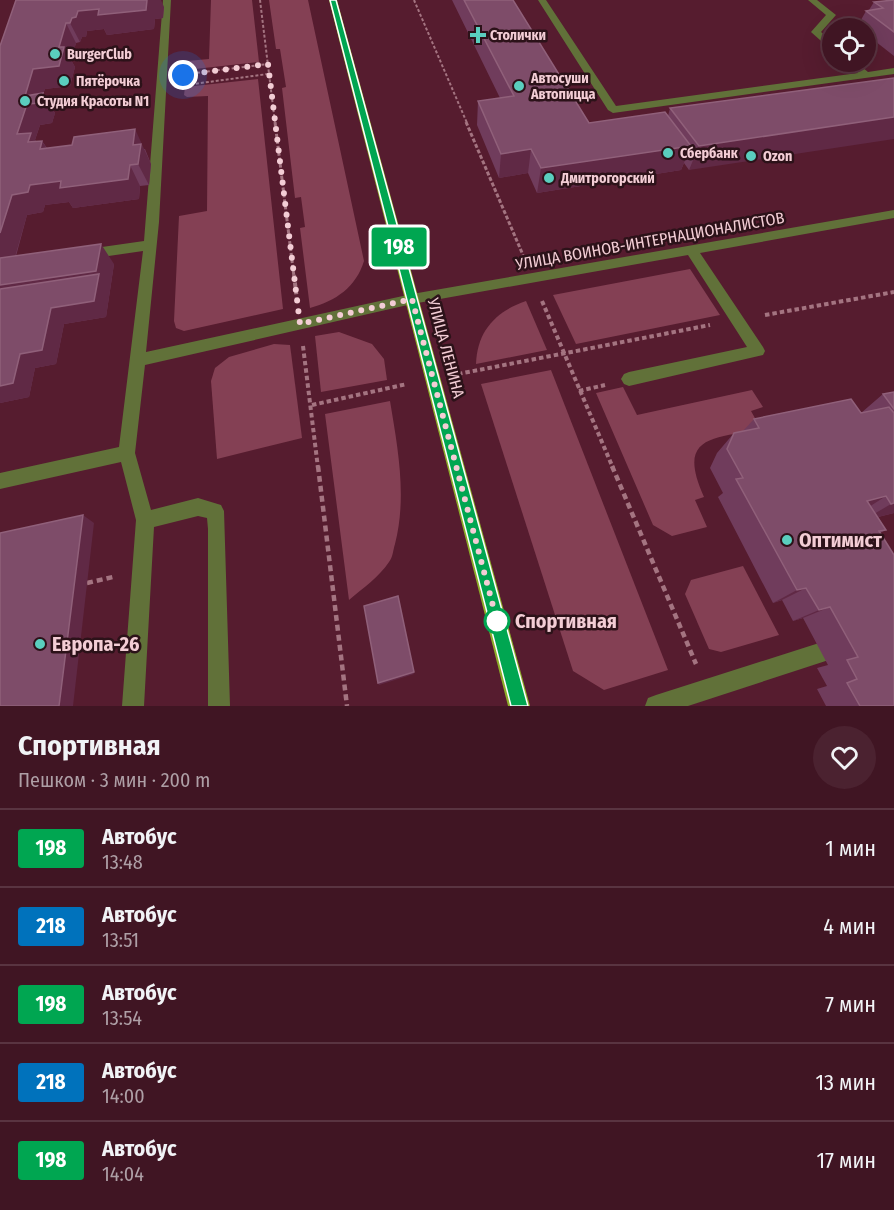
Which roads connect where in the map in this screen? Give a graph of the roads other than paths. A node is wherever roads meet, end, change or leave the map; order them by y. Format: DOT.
graph roads {
  1 [pos="167,0"];
  2 [pos="333,0"];
  3 [pos="542,0"];
  4 [pos="812,0"];
  5 [pos="828,18"];
  6 [pos="822,25"];
  7 [pos="822,37"];
  8 [pos="894,71"];
  9 [pos="863,72"];
  10 [pos="866,75"];
  11 [pos="894,214"];
  12 [pos="150,245"];
  13 [pos="691,250"];
  14 [pos="71,256"];
  15 [pos="412,299"];
  16 [pos="139,360"];
  17 [pos="629,379"];
  18 [pos="127,453"];
  19 [pos="0,480"];
  20 [pos="145,520"];
  21 [pos="863,640"];
  22 [pos="133,706"];
  23 [pos="219,706"];
  24 [pos="519,706"];
  25 [pos="656,706"];
  1 -- 12 [label="street"];
  2 -- 15 [label="main road, УЛИЦА ЛЕНИНА"];
  3 -- 10 [label="street"];
  4 -- 5 [label="street"];
  6 -- 7 [label="street"];
  8 -- 10 [label="street"];
  9 -- 10 [label="street"];
  11 -- 13 [label="street, УЛИЦА ВОИНОВ-ИНТЕРНАЦИОНАЛИСТОВ"];
  12 -- 14 [label="street"];
  12 -- 16 [label="street"];
  13 -- 15 [label="street, УЛИЦА ВОИНОВ-ИНТЕРНАЦИОНАЛИСТОВ"];
  13 -- 17 [label="street"];
  15 -- 16 [label="street, УЛИЦА ВОИНОВ-ИНТЕРНАЦИОНАЛИСТОВ"];
  15 -- 24 [label="main road, УЛИЦА ЛЕНИНА"];
  16 -- 18 [label="street"];
  18 -- 19 [label="street"];
  18 -- 20 [label="street"];
  20 -- 22 [label="street"];
  20 -- 23 [label="street"];
  21 -- 25 [label="street"];
}
